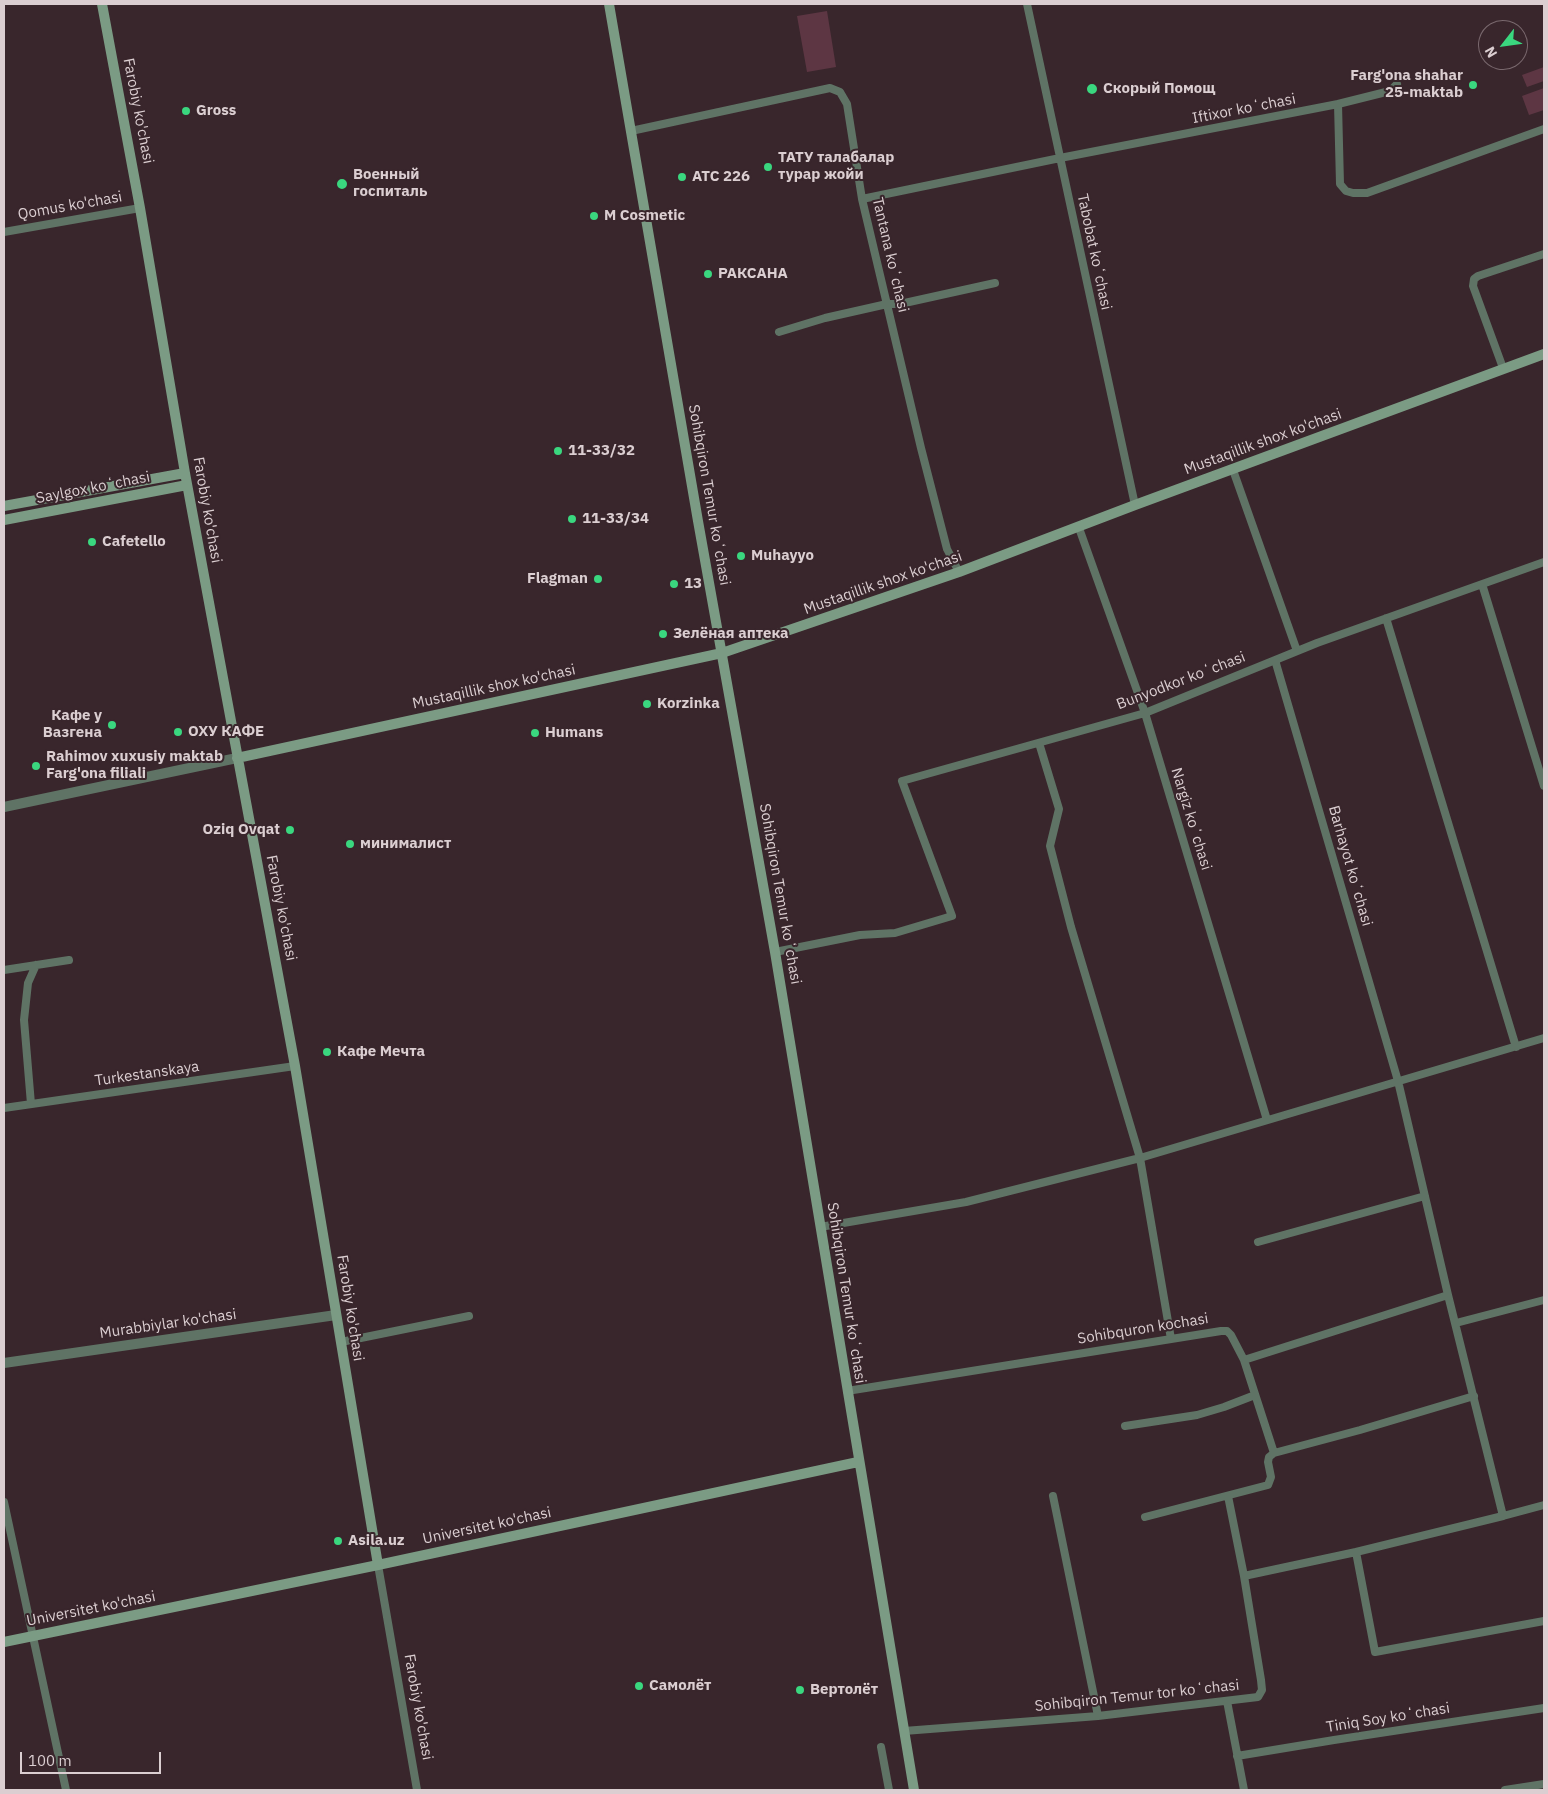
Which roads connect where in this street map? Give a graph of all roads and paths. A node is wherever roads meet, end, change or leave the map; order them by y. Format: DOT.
graph roads {
  1 [pos="102,4"];
  2 [pos="609,4"];
  3 [pos="1027,4"];
  4 [pos="1397,84"];
  5 [pos="1338,104"];
  6 [pos="1544,129"];
  7 [pos="631,131"];
  8 [pos="1060,158"];
  9 [pos="862,198"];
  10 [pos="140,208"];
  11 [pos="4,232"];
  12 [pos="1544,254"];
  13 [pos="995,283"];
  14 [pos="886,304"];
  15 [pos="779,332"];
  16 [pos="1544,354"];
  17 [pos="1503,368"];
  18 [pos="1233,470"];
  19 [pos="185,473"];
  20 [pos="187,485"];
  21 [pos="1135,505"];
  22 [pos="4,506"];
  23 [pos="4,520"];
  24 [pos="1079,528"];
  25 [pos="1544,562"];
  26 [pos="959,572"];
  27 [pos="1482,584"];
  28 [pos="1386,618"];
  29 [pos="1298,651"];
  30 [pos="722,653"];
  31 [pos="1275,660"];
  32 [pos="1145,713"];
  33 [pos="1039,743"];
  34 [pos="237,758"];
  35 [pos="1544,786"];
  36 [pos="4,807"];
  37 [pos="775,952"];
  38 [pos="69,960"];
  39 [pos="36,965"];
  40 [pos="4,970"];
  41 [pos="1544,1038"];
  42 [pos="1516,1047"];
  43 [pos="295,1066"];
  44 [pos="1398,1081"];
  45 [pos="31,1104"];
  46 [pos="4,1108"];
  47 [pos="1267,1120"];
  48 [pos="1140,1158"];
  49 [pos="1425,1196"];
  50 [pos="820,1227"];
  51 [pos="1258,1242"];
  52 [pos="1448,1295"];
  53 [pos="1544,1300"];
  54 [pos="336,1315"];
  55 [pos="470,1316"];
  56 [pos="1456,1323"];
  57 [pos="1171,1339"];
  58 [pos="341,1342"];
  59 [pos="1244,1360"];
  60 [pos="4,1363"];
  61 [pos="847,1391"];
  62 [pos="1255,1395"];
  63 [pos="1474,1396"];
  64 [pos="1125,1426"];
  65 [pos="1274,1453"];
  66 [pos="858,1462"];
  67 [pos="1053,1496"];
  68 [pos="1228,1496"];
  69 [pos="4,1502"];
  70 [pos="1544,1505"];
  71 [pos="1503,1516"];
  72 [pos="1145,1517"];
  73 [pos="1356,1552"];
  74 [pos="378,1565"];
  75 [pos="1244,1576"];
  76 [pos="1544,1621"];
  77 [pos="33,1636"];
  78 [pos="4,1642"];
  79 [pos="1227,1701"];
  80 [pos="1544,1708"];
  81 [pos="1098,1716"];
  82 [pos="904,1730"];
  83 [pos="881,1747"];
  84 [pos="1237,1756"];
  85 [pos="1544,1784"];
  86 [pos="66,1790"];
  87 [pos="417,1790"];
  88 [pos="889,1790"];
  89 [pos="914,1790"];
  90 [pos="1244,1790"];
  91 [pos="1505,1790"];
  1 -- 10 [label="main road, Farobiy ko'chasi"];
  2 -- 7 [label="main road, Sohibqiron Temur koʻchasi"];
  3 -- 8 [label="street, Tabobat koʻchasi"];
  4 -- 5 [label="street, Iftixor koʻchasi"];
  5 -- 6 [label="street"];
  5 -- 8 [label="street, Iftixor koʻchasi"];
  7 -- 9 [label="street, Tantana koʻchasi"];
  7 -- 30 [label="main road, Sohibqiron Temur koʻchasi"];
  8 -- 9 [label="street, Iftixor koʻchasi"];
  8 -- 21 [label="street, Tabobat koʻchasi"];
  9 -- 14 [label="street, Tantana koʻchasi"];
  10 -- 11 [label="street, Qomus ko'chasi"];
  10 -- 19 [label="main road, Farobiy ko'chasi"];
  12 -- 17 [label="street"];
  13 -- 14 [label="street"];
  14 -- 15 [label="street"];
  14 -- 26 [label="street, Tantana koʻchasi"];
  16 -- 17 [label="main road, Mustaqillik shox ko'chasi"];
  17 -- 18 [label="main road, Mustaqillik shox ko'chasi"];
  18 -- 21 [label="main road, Mustaqillik shox ko'chasi"];
  18 -- 29 [label="street"];
  19 -- 20 [label="main road, Farobiy ko'chasi"];
  19 -- 22 [label="main road, Saylgox koʻchasi"];
  20 -- 23 [label="main road, Saylgox koʻchasi"];
  20 -- 34 [label="main road, Farobiy ko'chasi"];
  21 -- 24 [label="main road, Mustaqillik shox ko'chasi"];
  24 -- 26 [label="main road, Mustaqillik shox ko'chasi"];
  24 -- 32 [label="street, Nargiz koʻchasi"];
  25 -- 27 [label="street, Bunyodkor koʻchasi"];
  26 -- 30 [label="main road, Mustaqillik shox ko'chasi"];
  27 -- 28 [label="street, Bunyodkor koʻchasi"];
  27 -- 35 [label="street"];
  28 -- 29 [label="street, Bunyodkor koʻchasi"];
  28 -- 42 [label="street"];
  29 -- 31 [label="street, Bunyodkor koʻchasi"];
  30 -- 34 [label="main road, Mustaqillik shox ko'chasi"];
  30 -- 37 [label="main road, Sohibqiron Temur koʻchasi"];
  31 -- 32 [label="street, Bunyodkor koʻchasi"];
  31 -- 44 [label="street, Barhayot koʻchasi"];
  32 -- 33 [label="street, Bunyodkor koʻchasi"];
  32 -- 47 [label="street, Nargiz koʻchasi"];
  33 -- 37 [label="street, Bunyodkor koʻchasi"];
  33 -- 48 [label="street"];
  34 -- 36 [label="street, Mustaqillik shox ko'chasi"];
  34 -- 43 [label="main road, Farobiy ko'chasi"];
  37 -- 50 [label="main road, Sohibqiron Temur koʻchasi"];
  38 -- 39 [label="street"];
  39 -- 40 [label="street"];
  39 -- 45 [label="street"];
  41 -- 42 [label="street"];
  42 -- 44 [label="street"];
  43 -- 45 [label="street, Turkestanskaya"];
  43 -- 54 [label="main road, Farobiy ko'chasi"];
  44 -- 47 [label="street"];
  44 -- 49 [label="street, Barhayot koʻchasi"];
  45 -- 46 [label="street, Turkestanskaya"];
  47 -- 48 [label="street"];
  48 -- 50 [label="street"];
  48 -- 57 [label="street"];
  49 -- 51 [label="street"];
  49 -- 52 [label="street, Barhayot koʻchasi"];
  50 -- 61 [label="main road, Sohibqiron Temur koʻchasi"];
  52 -- 56 [label="street, Barhayot koʻchasi"];
  52 -- 59 [label="street"];
  53 -- 56 [label="street"];
  54 -- 58 [label="main road, Farobiy ko'chasi"];
  54 -- 60 [label="street, Murabbiylar ko'chasi"];
  55 -- 58 [label="street"];
  56 -- 63 [label="street, Barhayot koʻchasi"];
  57 -- 59 [label="street, Sohibquron kochasi"];
  57 -- 61 [label="street, Sohibquron kochasi"];
  58 -- 74 [label="main road, Farobiy ko'chasi"];
  59 -- 62 [label="street"];
  61 -- 66 [label="main road, Sohibqiron Temur koʻchasi"];
  62 -- 64 [label="street"];
  62 -- 65 [label="street"];
  63 -- 65 [label="street"];
  63 -- 71 [label="street, Barhayot koʻchasi"];
  65 -- 68 [label="street"];
  66 -- 74 [label="main road, Universitet ko'chasi"];
  66 -- 82 [label="main road, Sohibqiron Temur koʻchasi"];
  67 -- 81 [label="street"];
  68 -- 72 [label="street"];
  68 -- 75 [label="street, Sohibqiron Temur tor koʻchasi"];
  69 -- 77 [label="street"];
  70 -- 71 [label="street"];
  71 -- 73 [label="street"];
  73 -- 75 [label="street"];
  73 -- 76 [label="street"];
  74 -- 77 [label="main road, Universitet ko'chasi"];
  74 -- 87 [label="street, Farobiy ko'chasi"];
  75 -- 79 [label="street, Sohibqiron Temur tor koʻchasi"];
  77 -- 78 [label="main road, Universitet ko'chasi"];
  77 -- 86 [label="street"];
  79 -- 81 [label="street, Sohibqiron Temur tor koʻchasi"];
  79 -- 84 [label="street"];
  80 -- 84 [label="street, Tiniq Soy koʻchasi"];
  81 -- 82 [label="street, Sohibqiron Temur tor koʻchasi"];
  82 -- 89 [label="main road, Sohibqiron Temur koʻchasi"];
  83 -- 88 [label="street"];
  84 -- 90 [label="street"];
  85 -- 91 [label="street"];
}
